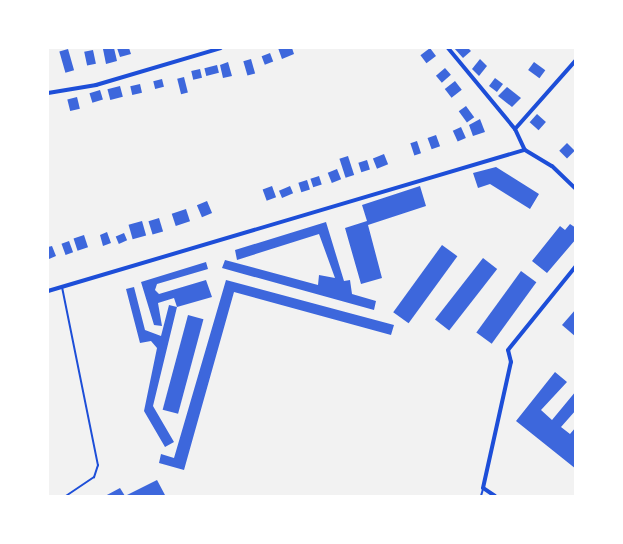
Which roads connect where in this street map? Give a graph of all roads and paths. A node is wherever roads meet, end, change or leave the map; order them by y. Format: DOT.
graph roads {
  1 [pos="221,48"];
  2 [pos="448,48"];
  3 [pos="576,60"];
  4 [pos="48,93"];
  5 [pos="514,128"];
  6 [pos="526,150"];
  7 [pos="576,189"];
  8 [pos="576,266"];
  9 [pos="62,287"];
  10 [pos="48,291"];
  11 [pos="483,488"];
  12 [pos="66,496"];
  13 [pos="481,496"];
  14 [pos="496,496"];
  1 -- 4 [label="street"];
  2 -- 5 [label="street"];
  3 -- 5 [label="street"];
  5 -- 6 [label="street"];
  6 -- 7 [label="street"];
  6 -- 9 [label="street"];
  8 -- 11 [label="street"];
  9 -- 10 [label="street"];
  9 -- 12 [label="lane"];
  11 -- 13 [label="lane"];
  11 -- 14 [label="street"];
}
